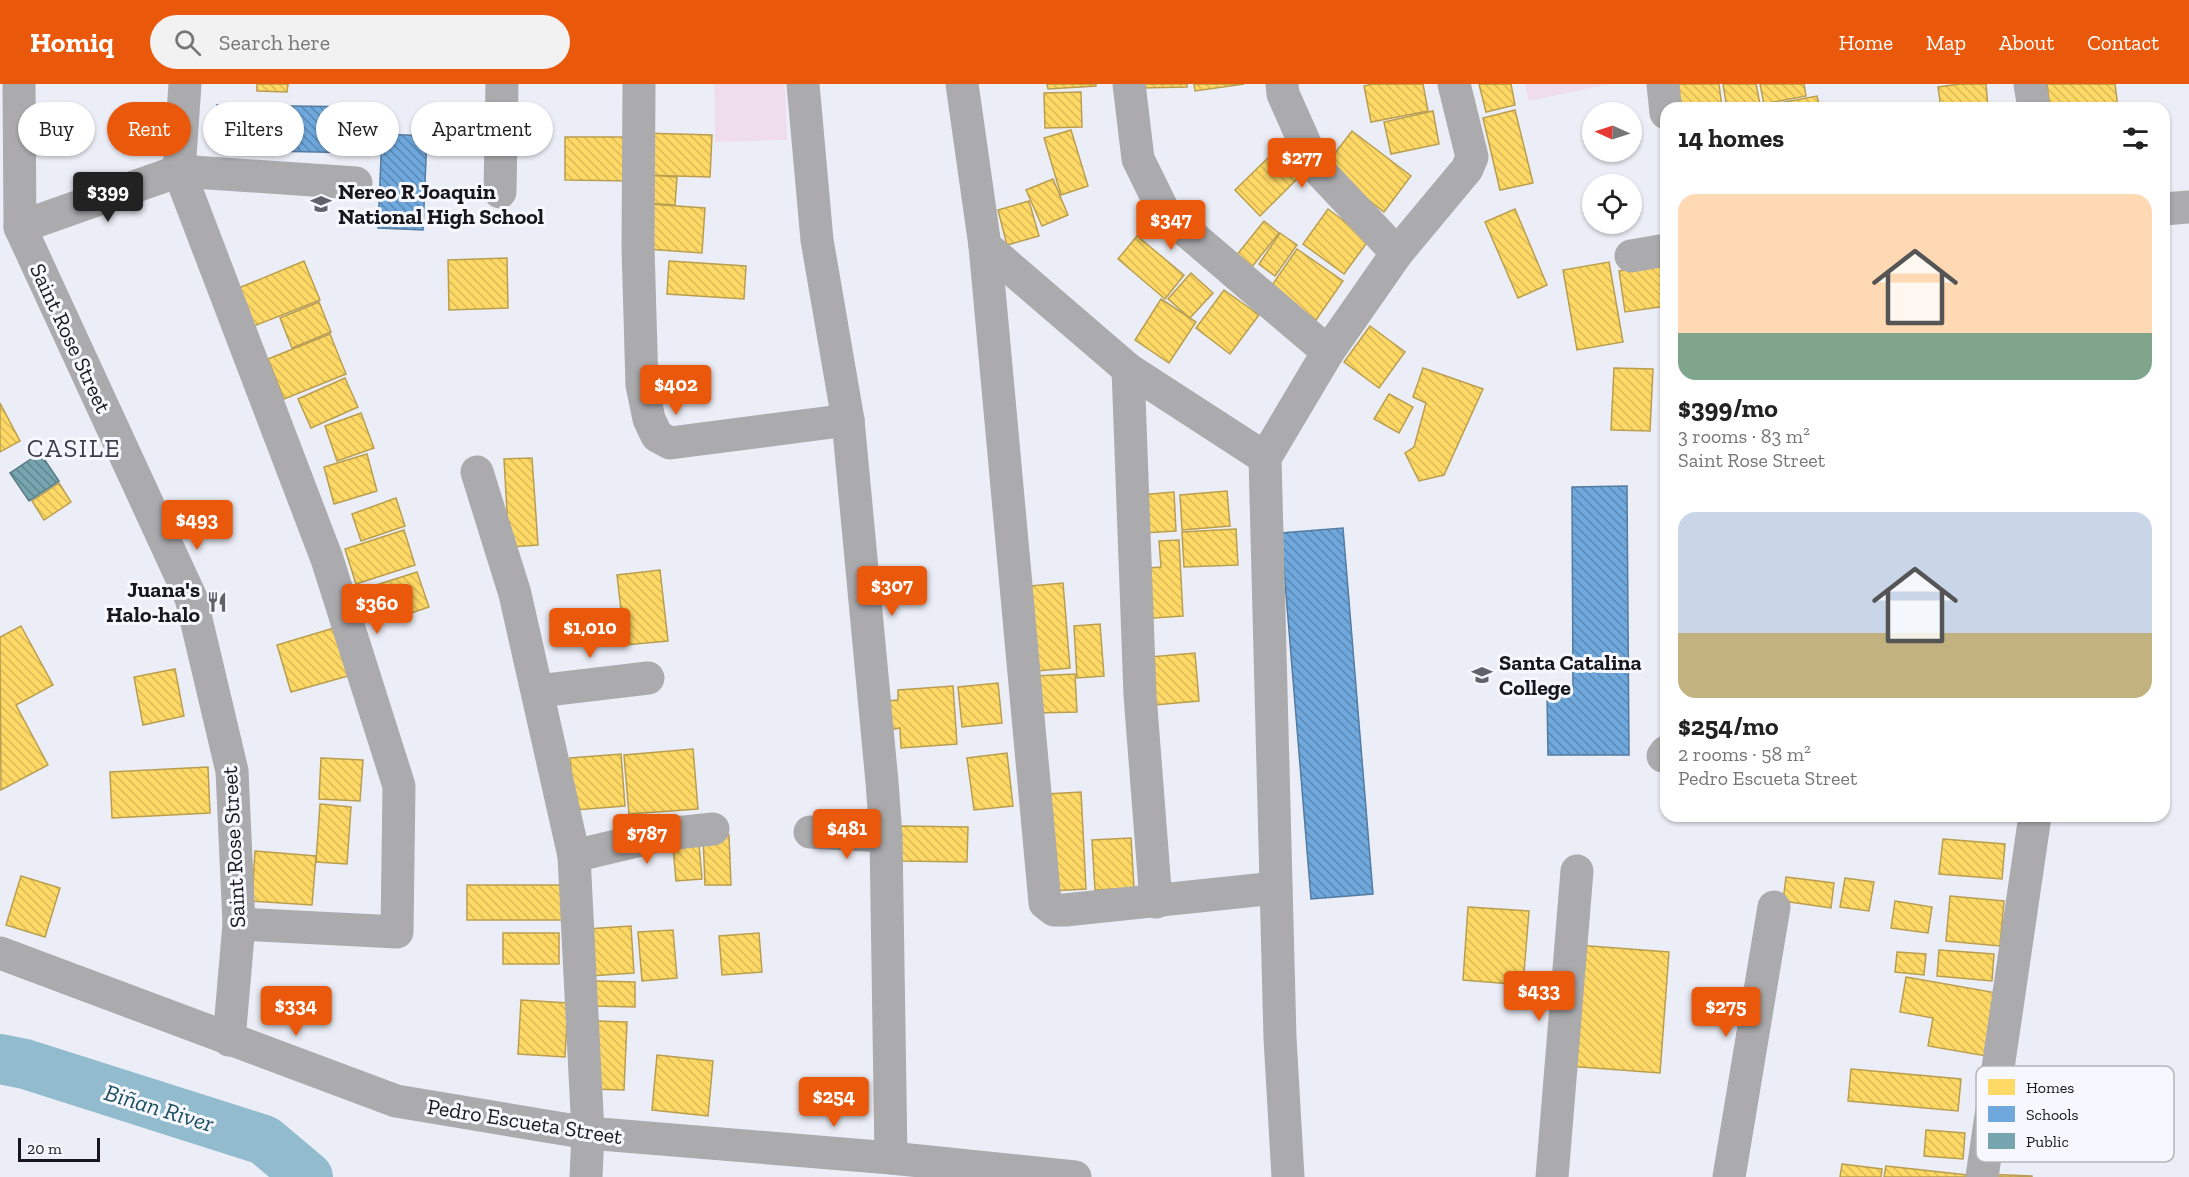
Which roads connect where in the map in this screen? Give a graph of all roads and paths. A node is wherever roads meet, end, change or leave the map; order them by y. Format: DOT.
graph roads {
  1 [pos="19,84"];
  2 [pos="185,84"];
  3 [pos="502,84"];
  4 [pos="639,84"];
  5 [pos="803,84"];
  6 [pos="962,84"];
  7 [pos="1129,84"];
  8 [pos="1282,84"];
  9 [pos="1454,84"];
  10 [pos="1663,84"];
  11 [pos="2030,84"];
  12 [pos="1665,102"];
  13 [pos="2033,102"];
  14 [pos="179,171"];
  15 [pos="356,183"];
  16 [pos="500,192"];
  17 [pos="2189,207"];
  18 [pos="2170,208"];
  19 [pos="20,227"];
  20 [pos="985,246"];
  21 [pos="1660,251"];
  22 [pos="1397,253"];
  23 [pos="1631,256"];
  24 [pos="1328,352"];
  25 [pos="1128,369"];
  26 [pos="848,420"];
  27 [pos="1265,459"];
  28 [pos="477,472"];
  29 [pos="648,678"];
  30 [pos="538,690"];
  31 [pos="2034,822"];
  32 [pos="713,829"];
  33 [pos="810,832"];
  34 [pos="886,836"];
  35 [pos="574,856"];
  36 [pos="1577,871"];
  37 [pos="1276,888"];
  38 [pos="1156,902"];
  39 [pos="1774,907"];
  40 [pos="239,924"];
  41 [pos="0,953"];
  42 [pos="229,1040"];
  43 [pos="1998,1066"];
  44 [pos="588,1133"];
  45 [pos="891,1158"];
  46 [pos="1984,1162"];
  47 [pos="586,1177"];
  48 [pos="1076,1177"];
  49 [pos="1288,1177"];
  50 [pos="1552,1177"];
  51 [pos="1729,1177"];
  52 [pos="1982,1177"];
  1 -- 19 [label="street, Saint Rose Street"];
  2 -- 14 [label="street"];
  3 -- 16 [label="street"];
  4 -- 26 [label="street"];
  5 -- 26 [label="street"];
  6 -- 20 [label="street"];
  7 -- 24 [label="street"];
  8 -- 22 [label="street"];
  9 -- 22 [label="street"];
  10 -- 12 [label="street"];
  11 -- 13 [label="street"];
  14 -- 15 [label="street"];
  14 -- 19 [label="street"];
  14 -- 40 [label="street"];
  17 -- 18 [label="street"];
  19 -- 40 [label="street, Saint Rose Street"];
  20 -- 25 [label="street"];
  20 -- 38 [label="street"];
  21 -- 23 [label="street"];
  22 -- 24 [label="street"];
  24 -- 27 [label="street"];
  25 -- 27 [label="street"];
  25 -- 38 [label="street"];
  26 -- 34 [label="street"];
  27 -- 37 [label="street"];
  28 -- 30 [label="street"];
  29 -- 30 [label="street"];
  30 -- 35 [label="street"];
  31 -- 43 [label="street"];
  32 -- 35 [label="street"];
  33 -- 34 [label="street"];
  34 -- 45 [label="street"];
  35 -- 44 [label="street"];
  36 -- 50 [label="street"];
  37 -- 38 [label="street"];
  37 -- 49 [label="street"];
  39 -- 51 [label="street"];
  40 -- 42 [label="street, Saint Rose Street"];
  41 -- 42 [label="street, Pedro Escueta Street"];
  42 -- 44 [label="street, Pedro Escueta Street"];
  44 -- 45 [label="street, Pedro Escueta Street"];
  44 -- 47 [label="street"];
  45 -- 48 [label="street, Pedro Escueta Street"];
  46 -- 52 [label="street"];
}
